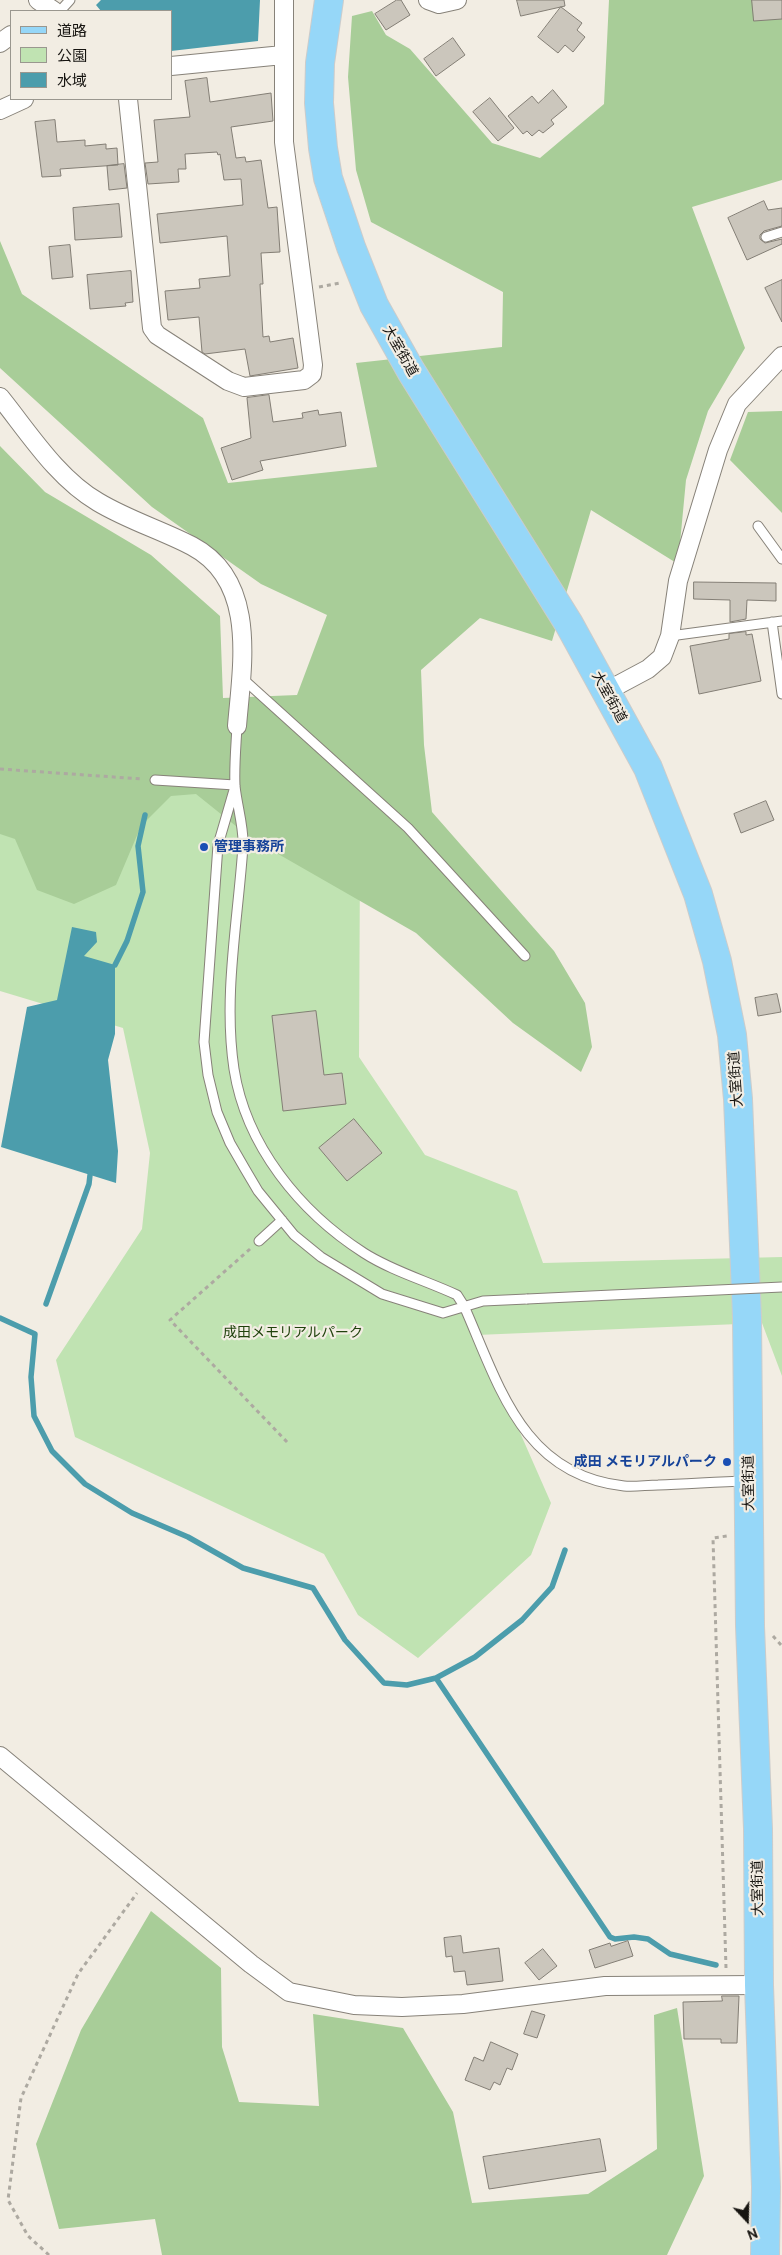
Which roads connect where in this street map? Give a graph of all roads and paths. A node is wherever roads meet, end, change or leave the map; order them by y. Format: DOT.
graph roads {
  1 [pos="70,0"];
  2 [pos="284,0"];
  3 [pos="329,0"];
  4 [pos="428,0"];
  5 [pos="456,0"];
  6 [pos="49,8"];
  7 [pos="283,55"];
  8 [pos="172,66"];
  9 [pos="22,100"];
  10 [pos="128,100"];
  11 [pos="0,110"];
  12 [pos="782,232"];
  13 [pos="766,237"];
  14 [pos="343,283"];
  15 [pos="302,290"];
  16 [pos="782,356"];
  17 [pos="0,397"];
  18 [pos="758,526"];
  19 [pos="782,559"];
  20 [pos="782,621"];
  21 [pos="772,622"];
  22 [pos="670,636"];
  23 [pos="241,677"];
  24 [pos="605,692"];
  25 [pos="782,694"];
  26 [pos="237,726"];
  27 [pos="0,769"];
  28 [pos="155,780"];
  29 [pos="235,785"];
  30 [pos="526,956"];
  31 [pos="282,1220"];
  32 [pos="260,1240"];
  33 [pos="782,1287"];
  34 [pos="464,1306"];
  35 [pos="288,1443"];
  36 [pos="749,1481"];
  37 [pos="750,1533"];
  38 [pos="0,1756"];
  39 [pos="148,1878"];
  40 [pos="727,1985"];
  41 [pos="759,1985"];
  42 [pos="49,2255"];
  43 [pos="765,2255"];
  1 -- 6 [label="lane"];
  2 -- 7 [label="street"];
  3 -- 24 [label="main road, 大室街道"];
  4 -- 5 [label="street"];
  7 -- 8 [label="street"];
  7 -- 15 [label="street"];
  9 -- 11 [label="street"];
  10 -- 15 [label="street"];
  12 -- 13 [label="lane"];
  14 -- 15 [label="path"];
  16 -- 22 [label="street"];
  17 -- 23 [label="street"];
  18 -- 19 [label="lane"];
  20 -- 21 [label="lane"];
  21 -- 22 [label="lane"];
  21 -- 25 [label="lane"];
  22 -- 24 [label="street"];
  23 -- 26 [label="street"];
  23 -- 30 [label="lane"];
  24 -- 36 [label="main road, 大室街道"];
  26 -- 29 [label="lane"];
  27 -- 28 [label="path"];
  28 -- 29 [label="lane"];
  29 -- 31 [label="lane"];
  29 -- 34 [label="lane"];
  31 -- 32 [label="lane"];
  31 -- 34 [label="lane"];
  32 -- 35 [label="path"];
  33 -- 34 [label="lane, bridge"];
  34 -- 36 [label="lane"];
  36 -- 37 [label="main road, 大室街道"];
  37 -- 40 [label="path"];
  37 -- 41 [label="main road, 大室街道"];
  38 -- 39 [label="street"];
  39 -- 40 [label="street"];
  39 -- 42 [label="path"];
  40 -- 41 [label="street"];
  41 -- 43 [label="main road, 大室街道"];
}
